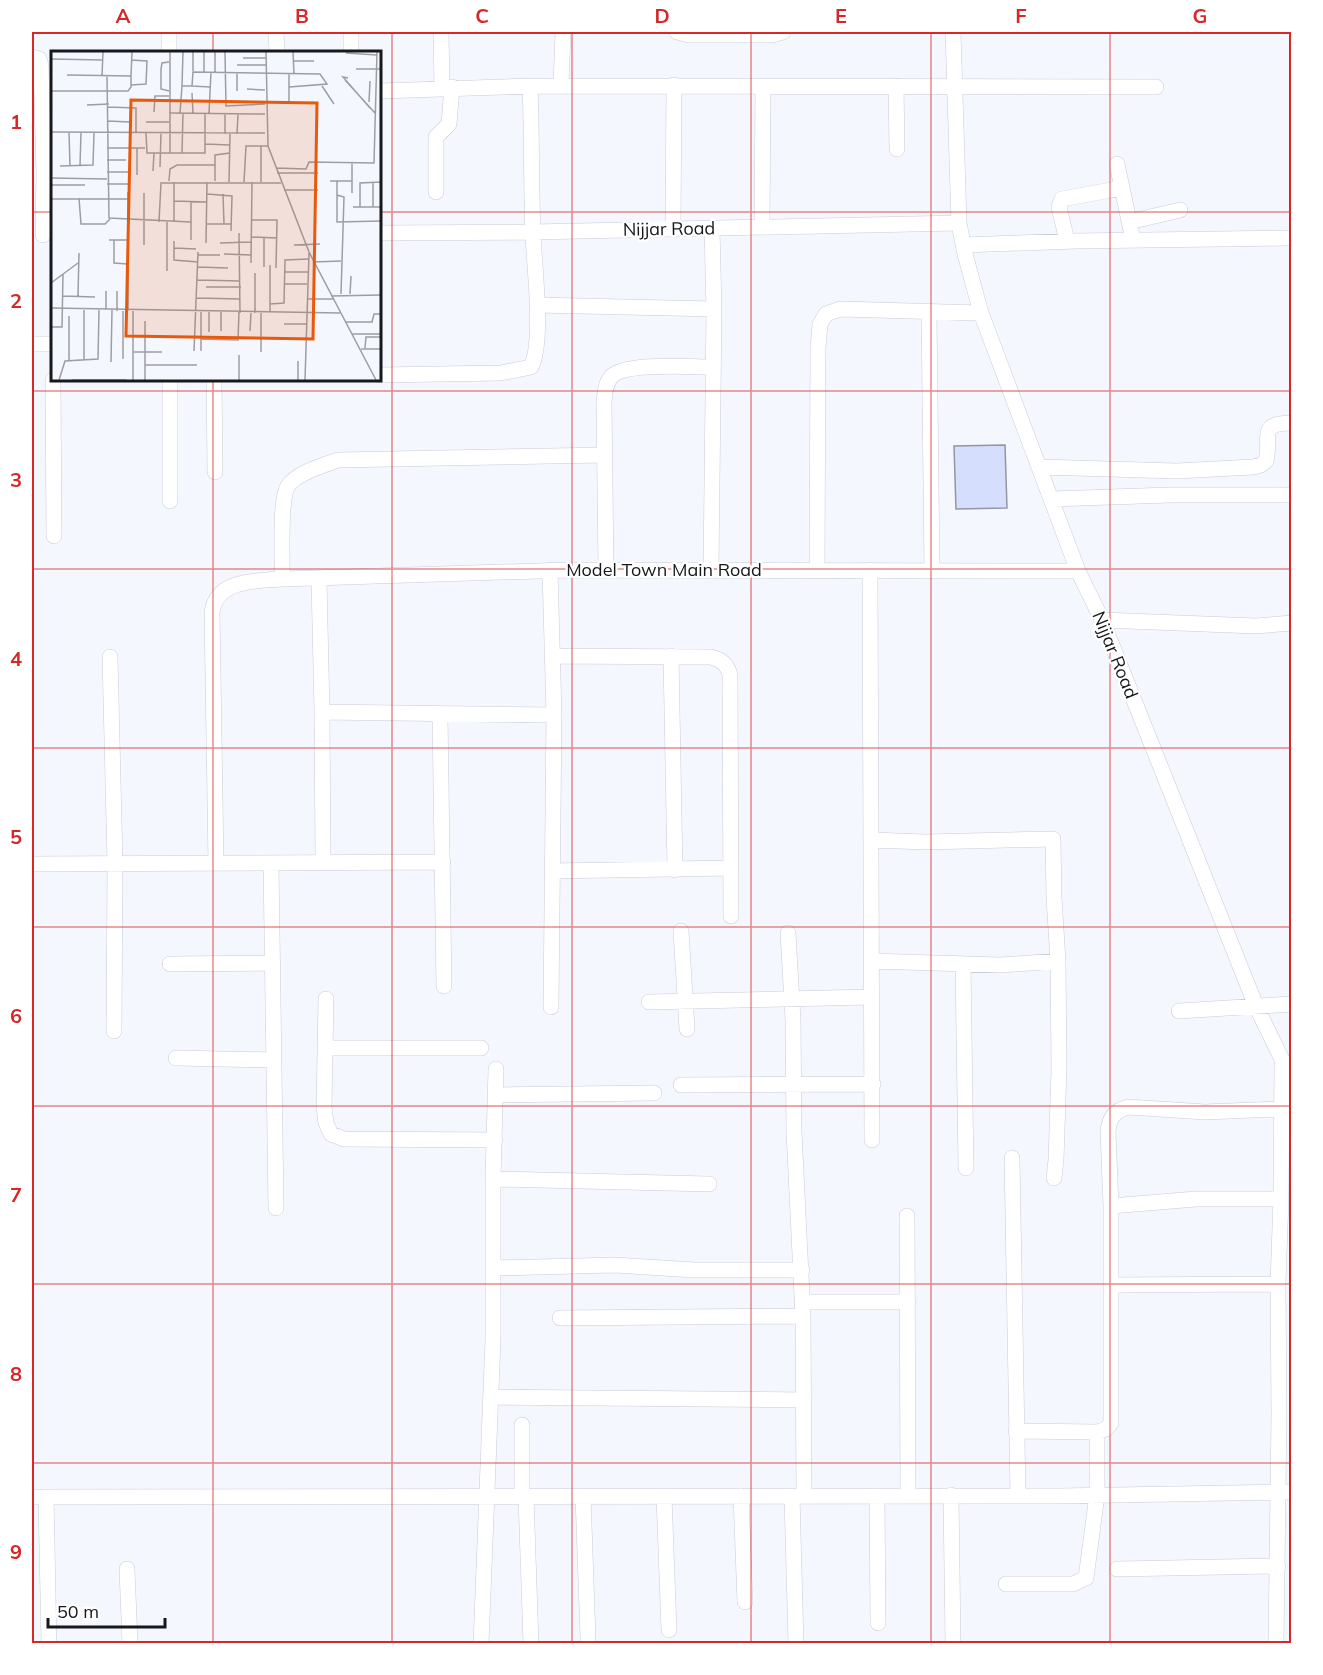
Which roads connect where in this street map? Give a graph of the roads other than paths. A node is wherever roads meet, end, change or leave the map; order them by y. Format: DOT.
graph roads {
  1 [pos="169,32"];
  2 [pos="276,32"];
  3 [pos="351,32"];
  4 [pos="441,32"];
  5 [pos="563,32"];
  6 [pos="677,32"];
  7 [pos="783,32"];
  8 [pos="953,32"];
  9 [pos="170,51"];
  10 [pos="277,51"];
  11 [pos="351,51"];
  12 [pos="32,57"];
  13 [pos="674,85"];
  14 [pos="955,85"];
  15 [pos="530,86"];
  16 [pos="561,86"];
  17 [pos="763,86"];
  18 [pos="896,86"];
  19 [pos="1156,87"];
  20 [pos="447,88"];
  21 [pos="381,91"];
  22 [pos="897,149"];
  23 [pos="1117,164"];
  24 [pos="1122,188"];
  25 [pos="436,192"];
  26 [pos="1180,210"];
  27 [pos="1165,214"];
  28 [pos="1130,222"];
  29 [pos="959,223"];
  30 [pos="762,227"];
  31 [pos="712,228"];
  32 [pos="673,229"];
  33 [pos="532,232"];
  34 [pos="381,233"];
  35 [pos="42,235"];
  36 [pos="1292,238"];
  37 [pos="1133,240"];
  38 [pos="1169,240"];
  39 [pos="1067,241"];
  40 [pos="963,245"];
  41 [pos="537,305"];
  42 [pos="714,309"];
  43 [pos="928,312"];
  44 [pos="981,313"];
  45 [pos="32,344"];
  46 [pos="51,344"];
  47 [pos="713,367"];
  48 [pos="381,375"];
  49 [pos="53,381"];
  50 [pos="170,381"];
  51 [pos="213,381"];
  52 [pos="1292,423"];
  53 [pos="604,455"];
  54 [pos="1040,467"];
  55 [pos="215,472"];
  56 [pos="1292,495"];
  57 [pos="1051,499"];
  58 [pos="170,501"];
  59 [pos="54,536"];
  60 [pos="550,570"];
  61 [pos="606,570"];
  62 [pos="711,570"];
  63 [pos="817,570"];
  64 [pos="870,570"];
  65 [pos="932,570"];
  66 [pos="1078,571"];
  67 [pos="282,579"];
  68 [pos="319,580"];
  69 [pos="1102,620"];
  70 [pos="1292,623"];
  71 [pos="553,656"];
  72 [pos="671,656"];
  73 [pos="110,657"];
  74 [pos="322,712"];
  75 [pos="440,715"];
  76 [pos="554,715"];
  77 [pos="872,840"];
  78 [pos="443,862"];
  79 [pos="216,863"];
  80 [pos="271,863"];
  81 [pos="323,863"];
  82 [pos="32,864"];
  83 [pos="115,864"];
  84 [pos="730,868"];
  85 [pos="675,870"];
  86 [pos="552,872"];
  87 [pos="730,916"];
  88 [pos="681,932"];
  89 [pos="788,933"];
  90 [pos="871,961"];
  91 [pos="1058,961"];
  92 [pos="170,963"];
  93 [pos="273,963"];
  94 [pos="963,964"];
  95 [pos="444,986"];
  96 [pos="872,998"];
  97 [pos="326,999"];
  98 [pos="792,1000"];
  99 [pos="649,1002"];
  100 [pos="685,1002"];
  101 [pos="1292,1004"];
  102 [pos="1256,1006"];
  103 [pos="551,1007"];
  104 [pos="1179,1011"];
  105 [pos="687,1029"];
  106 [pos="114,1031"];
  107 [pos="325,1048"];
  108 [pos="481,1048"];
  109 [pos="176,1058"];
  110 [pos="274,1060"];
  111 [pos="1282,1060"];
  112 [pos="496,1069"];
  113 [pos="1292,1080"];
  114 [pos="794,1083"];
  115 [pos="873,1084"];
  116 [pos="681,1085"];
  117 [pos="654,1093"];
  118 [pos="496,1095"];
  119 [pos="1281,1109"];
  120 [pos="495,1140"];
  121 [pos="872,1140"];
  122 [pos="1012,1158"];
  123 [pos="966,1168"];
  124 [pos="1054,1178"];
  125 [pos="493,1179"];
  126 [pos="710,1184"];
  127 [pos="1281,1199"];
  128 [pos="1111,1206"];
  129 [pos="276,1208"];
  130 [pos="907,1216"];
  131 [pos="493,1268"];
  132 [pos="802,1270"];
  133 [pos="1278,1284"];
  134 [pos="1111,1285"];
  135 [pos="908,1302"];
  136 [pos="803,1309"];
  137 [pos="560,1317"];
  138 [pos="1285,1392"];
  139 [pos="491,1397"];
  140 [pos="804,1401"];
  141 [pos="522,1425"];
  142 [pos="1016,1431"];
  143 [pos="1097,1432"];
  144 [pos="1285,1492"];
  145 [pos="951,1495"];
  146 [pos="1097,1495"];
  147 [pos="486,1496"];
  148 [pos="584,1496"];
  149 [pos="664,1496"];
  150 [pos="741,1496"];
  151 [pos="798,1496"];
  152 [pos="878,1496"];
  153 [pos="908,1496"];
  154 [pos="1018,1496"];
  155 [pos="39,1497"];
  156 [pos="524,1497"];
  157 [pos="1278,1566"];
  158 [pos="127,1569"];
  159 [pos="1117,1569"];
  160 [pos="1006,1584"];
  161 [pos="745,1602"];
  162 [pos="878,1623"];
  163 [pos="669,1630"];
  164 [pos="588,1638"];
  165 [pos="49,1644"];
  166 [pos="130,1644"];
  167 [pos="482,1644"];
  168 [pos="531,1644"];
  169 [pos="796,1644"];
  170 [pos="953,1644"];
  171 [pos="1276,1644"];
  1 -- 9 [label="street"];
  2 -- 10 [label="street"];
  3 -- 11 [label="street"];
  4 -- 20 [label="street"];
  5 -- 16 [label="street"];
  6 -- 7 [label="street"];
  8 -- 14 [label="street, Nijjar Road"];
  12 -- 35 [label="street"];
  13 -- 16 [label="street"];
  13 -- 17 [label="street"];
  13 -- 32 [label="street"];
  14 -- 18 [label="street"];
  14 -- 19 [label="street"];
  14 -- 29 [label="street, Nijjar Road"];
  15 -- 16 [label="street"];
  15 -- 20 [label="street"];
  15 -- 33 [label="street"];
  17 -- 18 [label="street"];
  17 -- 30 [label="street"];
  18 -- 22 [label="street"];
  20 -- 21 [label="street"];
  20 -- 25 [label="street"];
  23 -- 24 [label="street"];
  24 -- 28 [label="street"];
  24 -- 39 [label="street"];
  26 -- 27 [label="street"];
  27 -- 28 [label="street"];
  27 -- 38 [label="street"];
  28 -- 37 [label="street"];
  29 -- 30 [label="street, Nijjar Road"];
  29 -- 40 [label="street, Nijjar Road"];
  30 -- 31 [label="street, Nijjar Road"];
  31 -- 32 [label="street, Nijjar Road"];
  31 -- 42 [label="street"];
  32 -- 33 [label="street, Nijjar Road"];
  33 -- 34 [label="street, Nijjar Road"];
  33 -- 41 [label="street"];
  36 -- 38 [label="street"];
  37 -- 38 [label="street"];
  37 -- 39 [label="street"];
  39 -- 40 [label="street"];
  40 -- 44 [label="street, Nijjar Road"];
  41 -- 42 [label="street"];
  41 -- 48 [label="street"];
  42 -- 47 [label="street"];
  43 -- 44 [label="street"];
  43 -- 63 [label="street"];
  43 -- 65 [label="street"];
  44 -- 54 [label="street, Nijjar Road"];
  45 -- 46 [label="street"];
  47 -- 53 [label="street"];
  47 -- 62 [label="street"];
  49 -- 59 [label="street"];
  50 -- 58 [label="street"];
  51 -- 55 [label="street"];
  52 -- 54 [label="street"];
  53 -- 61 [label="street"];
  53 -- 67 [label="street"];
  54 -- 57 [label="street, Nijjar Road"];
  56 -- 57 [label="street"];
  57 -- 66 [label="street, Nijjar Road"];
  60 -- 61 [label="street, Model Town Main Road"];
  60 -- 68 [label="street, Model Town Main Road"];
  60 -- 71 [label="street"];
  61 -- 62 [label="street, Model Town Main Road"];
  62 -- 63 [label="street, Model Town Main Road"];
  63 -- 64 [label="street, Model Town Main Road"];
  64 -- 65 [label="street, Model Town Main Road"];
  64 -- 77 [label="street"];
  65 -- 66 [label="street, Model Town Main Road"];
  66 -- 69 [label="street, Nijjar Road"];
  67 -- 68 [label="street, Model Town Main Road"];
  67 -- 79 [label="street, Model Town Main Road"];
  68 -- 74 [label="street"];
  69 -- 70 [label="street"];
  69 -- 102 [label="street, Nijjar Road"];
  71 -- 72 [label="street"];
  71 -- 76 [label="street"];
  72 -- 84 [label="street"];
  72 -- 85 [label="street"];
  73 -- 83 [label="street"];
  74 -- 75 [label="street"];
  74 -- 81 [label="street"];
  75 -- 76 [label="street"];
  75 -- 78 [label="street"];
  76 -- 86 [label="street"];
  77 -- 90 [label="street"];
  77 -- 91 [label="street"];
  78 -- 81 [label="street"];
  78 -- 95 [label="street"];
  79 -- 80 [label="street"];
  79 -- 83 [label="street"];
  80 -- 81 [label="street"];
  80 -- 93 [label="street"];
  82 -- 83 [label="street"];
  83 -- 106 [label="street"];
  84 -- 85 [label="street"];
  84 -- 87 [label="street"];
  85 -- 86 [label="street"];
  86 -- 103 [label="street"];
  88 -- 100 [label="street"];
  89 -- 98 [label="street"];
  90 -- 94 [label="street"];
  90 -- 96 [label="street"];
  91 -- 94 [label="street"];
  91 -- 124 [label="street"];
  92 -- 93 [label="street"];
  93 -- 110 [label="street"];
  94 -- 123 [label="street"];
  96 -- 98 [label="street"];
  96 -- 115 [label="street"];
  97 -- 107 [label="street"];
  98 -- 100 [label="street"];
  98 -- 114 [label="street"];
  99 -- 100 [label="street"];
  100 -- 105 [label="street"];
  101 -- 102 [label="street"];
  102 -- 104 [label="street"];
  102 -- 111 [label="street, Nijjar Road"];
  107 -- 108 [label="street"];
  107 -- 120 [label="street"];
  109 -- 110 [label="street"];
  110 -- 129 [label="street"];
  111 -- 113 [label="street, Nijjar Road"];
  111 -- 119 [label="street"];
  112 -- 118 [label="street"];
  114 -- 115 [label="street"];
  114 -- 116 [label="street"];
  114 -- 132 [label="street"];
  115 -- 121 [label="street"];
  117 -- 118 [label="street"];
  118 -- 120 [label="street"];
  119 -- 127 [label="street"];
  119 -- 128 [label="street"];
  120 -- 125 [label="street"];
  122 -- 142 [label="street"];
  125 -- 126 [label="street"];
  125 -- 131 [label="street"];
  127 -- 128 [label="street"];
  127 -- 133 [label="street"];
  128 -- 134 [label="street"];
  130 -- 135 [label="street"];
  131 -- 132 [label="street"];
  131 -- 139 [label="street"];
  132 -- 136 [label="street"];
  133 -- 134 [label="street"];
  133 -- 138 [label="street"];
  134 -- 143 [label="street"];
  135 -- 136 [label="street"];
  135 -- 153 [label="street"];
  136 -- 137 [label="street"];
  136 -- 140 [label="street"];
  138 -- 144 [label="street"];
  139 -- 140 [label="street"];
  139 -- 147 [label="street"];
  140 -- 151 [label="street"];
  141 -- 156 [label="street"];
  142 -- 143 [label="street"];
  142 -- 154 [label="street"];
  143 -- 146 [label="street"];
  144 -- 146 [label="street"];
  144 -- 157 [label="street"];
  145 -- 153 [label="street"];
  145 -- 154 [label="street"];
  145 -- 170 [label="street"];
  146 -- 154 [label="street"];
  146 -- 160 [label="street"];
  147 -- 155 [label="street"];
  147 -- 156 [label="street"];
  147 -- 167 [label="street"];
  148 -- 149 [label="street"];
  148 -- 156 [label="street"];
  148 -- 164 [label="street"];
  149 -- 150 [label="street"];
  149 -- 163 [label="street"];
  150 -- 151 [label="street"];
  150 -- 161 [label="street"];
  151 -- 152 [label="street"];
  151 -- 169 [label="street"];
  152 -- 153 [label="street"];
  152 -- 162 [label="street"];
  155 -- 165 [label="street"];
  156 -- 168 [label="street"];
  157 -- 159 [label="street"];
  157 -- 171 [label="street"];
  158 -- 166 [label="street"];
}
